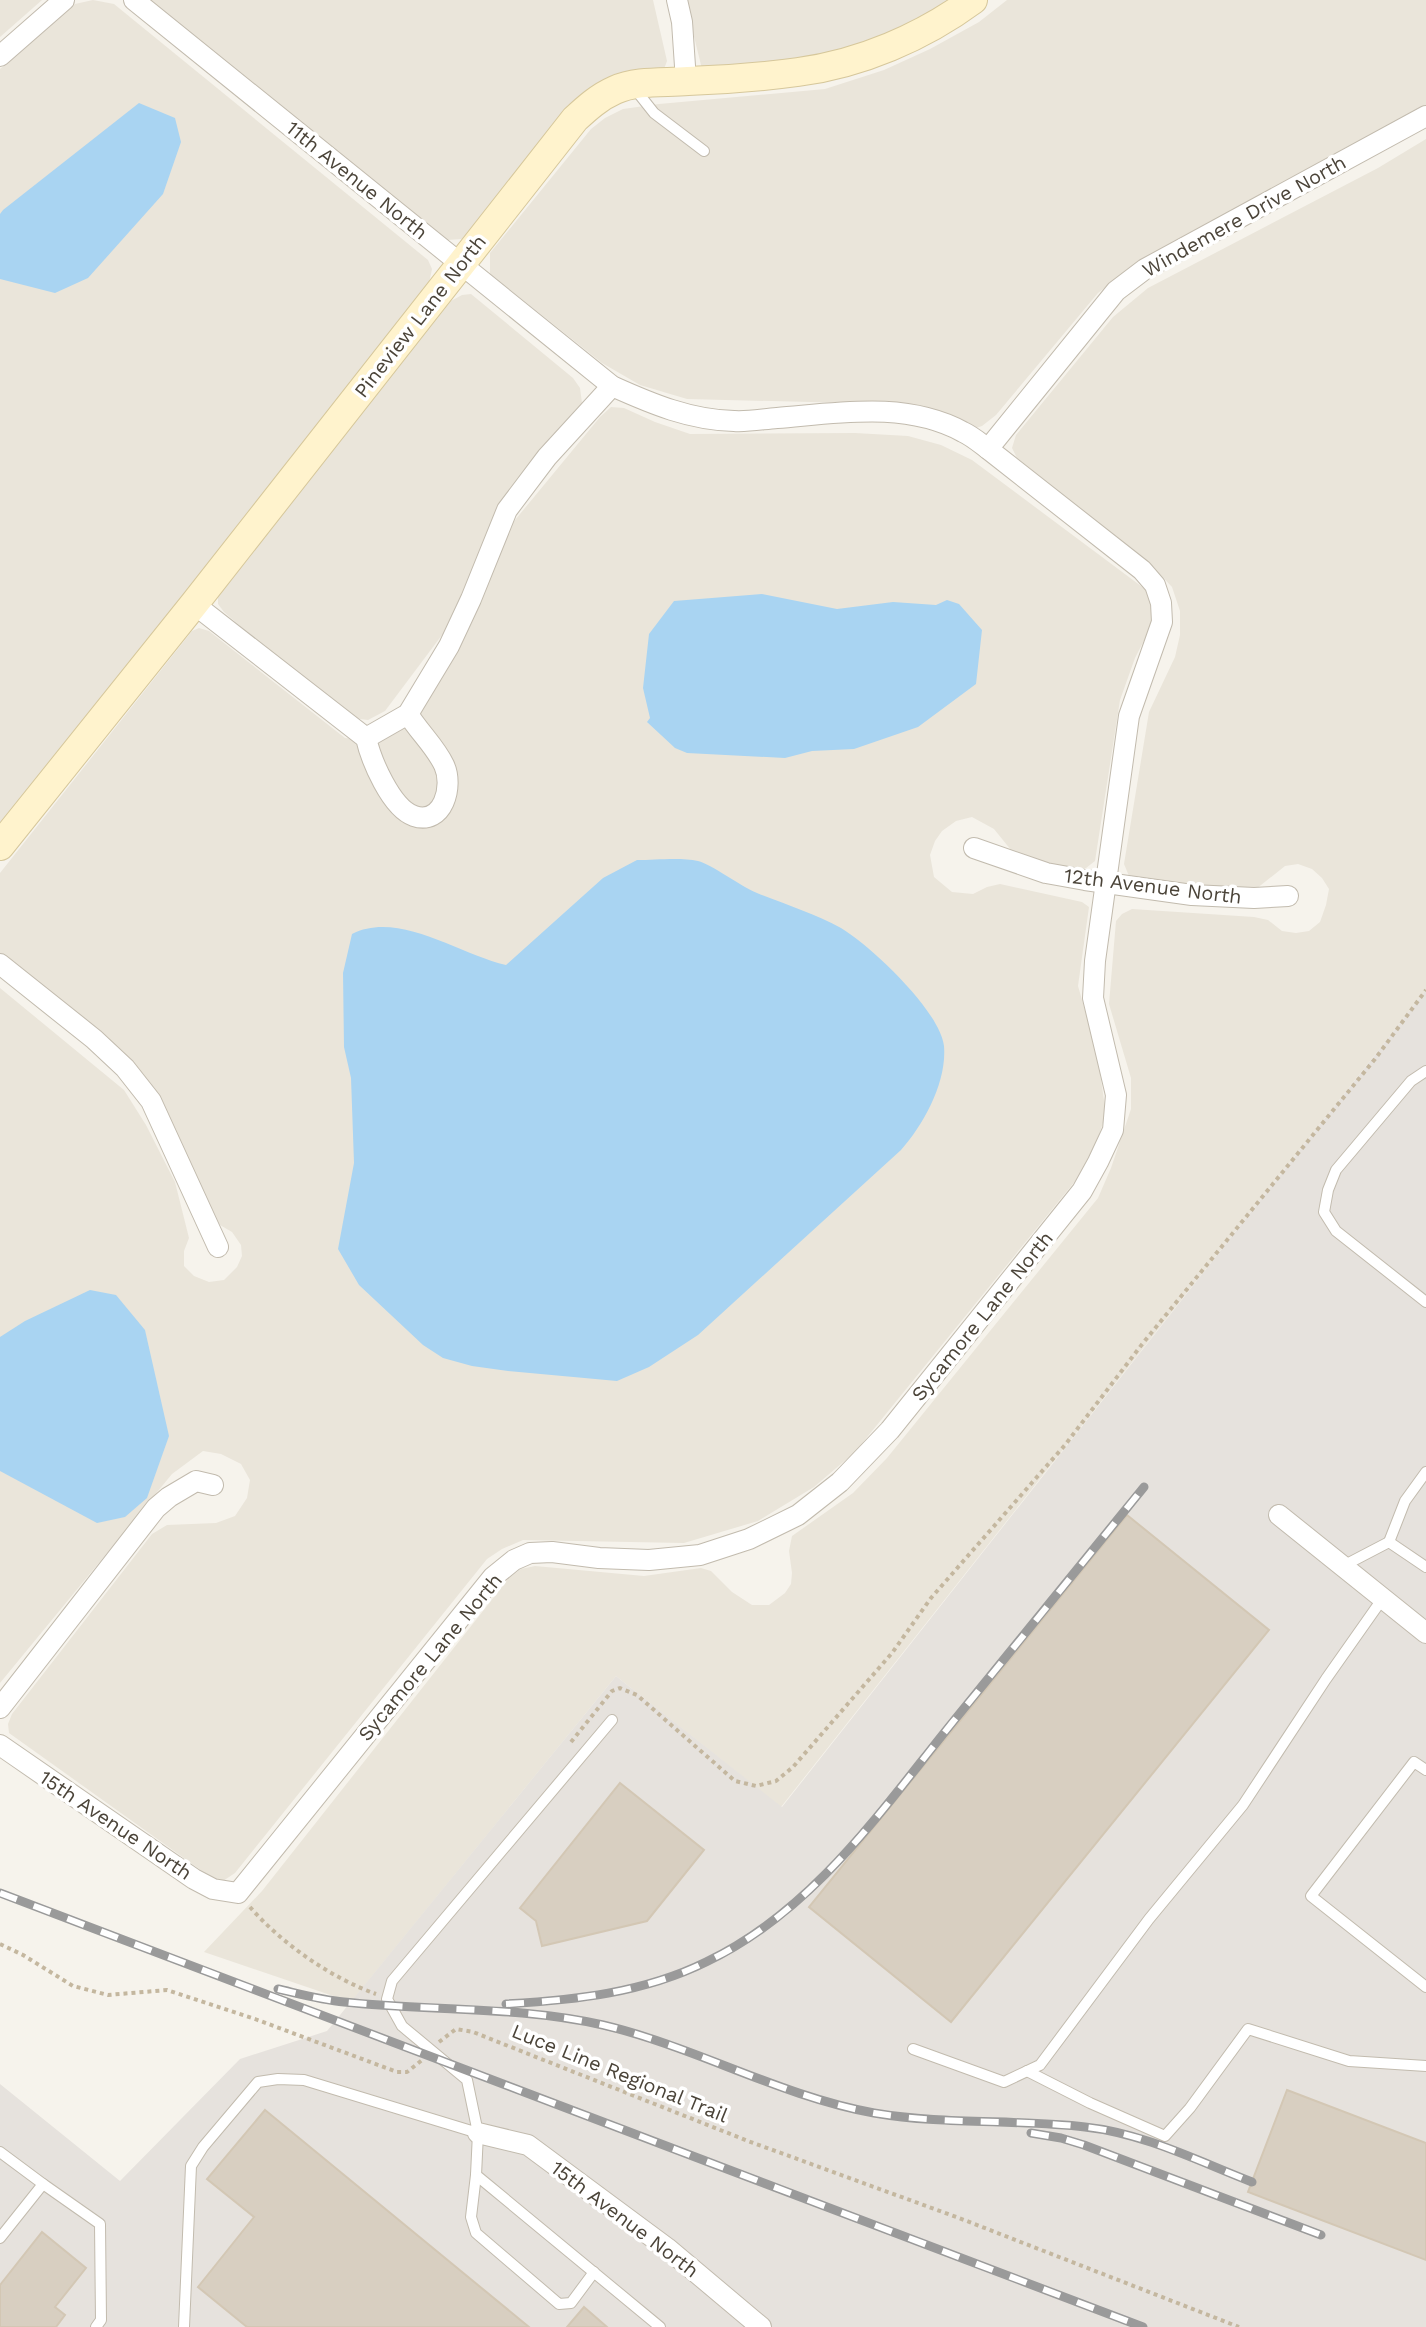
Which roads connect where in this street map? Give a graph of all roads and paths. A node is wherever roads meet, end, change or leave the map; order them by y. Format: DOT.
graph roads {
  1 [pos="64,0"];
  2 [pos="134,0"];
  3 [pos="677,0"];
  4 [pos="973,0"];
  5 [pos="0,56"];
  6 [pos="686,81"];
  7 [pos="632,85"];
  8 [pos="1426,116"];
  9 [pos="704,151"];
  10 [pos="461,263"];
  11 [pos="612,386"];
  12 [pos="988,449"];
  13 [pos="194,604"];
  14 [pos="408,714"];
  15 [pos="366,738"];
  16 [pos="0,846"];
  17 [pos="974,848"];
  18 [pos="1106,883"];
  19 [pos="1288,896"];
  20 [pos="0,964"];
  21 [pos="1426,990"];
  22 [pos="1426,1071"];
  23 [pos="218,1247"];
  24 [pos="1426,1302"];
  25 [pos="1426,1472"];
  26 [pos="213,1485"];
  27 [pos="1279,1515"];
  28 [pos="1389,1542"];
  29 [pos="1343,1566"];
  30 [pos="1426,1567"];
  31 [pos="1383,1598"];
  32 [pos="1426,1633"];
  33 [pos="0,1708"];
  34 [pos="612,1720"];
  35 [pos="668,1722"];
  36 [pos="0,1745"];
  37 [pos="1426,1770"];
  38 [pos="238,1893"];
  39 [pos="0,1944"];
  40 [pos="1426,1987"];
  41 [pos="387,1999"];
  42 [pos="913,2049"];
  43 [pos="431,2050"];
  44 [pos="1426,2066"];
  45 [pos="1027,2071"];
  46 [pos="478,2133"];
  47 [pos="0,2152"];
  48 [pos="476,2175"];
  49 [pos="43,2184"];
  50 [pos="0,2238"];
  51 [pos="594,2272"];
  52 [pos="96,2327"];
  53 [pos="184,2327"];
  54 [pos="660,2327"];
  55 [pos="761,2327"];
  56 [pos="1239,2327"];
  1 -- 5 [label="street"];
  2 -- 10 [label="street, 11th Avenue North"];
  3 -- 6 [label="street"];
  4 -- 6 [label="street, Pineview Lane North"];
  6 -- 7 [label="street, Pineview Lane North"];
  7 -- 9 [label="lane"];
  7 -- 10 [label="street, Pineview Lane North"];
  8 -- 12 [label="street, Windemere Drive North"];
  10 -- 11 [label="street, 11th Avenue North"];
  10 -- 13 [label="street, Pineview Lane North"];
  11 -- 12 [label="street, 11th Avenue North"];
  11 -- 14 [label="street"];
  12 -- 18 [label="street, Sycamore Lane North"];
  13 -- 15 [label="street"];
  13 -- 16 [label="street, Pineview Lane North"];
  14 -- 15 [label="street"];
  14 -- 15 [label="street"];
  17 -- 18 [label="street, 12th Avenue North"];
  18 -- 19 [label="street, 12th Avenue North"];
  18 -- 38 [label="street, Sycamore Lane North"];
  20 -- 23 [label="street"];
  21 -- 35 [label="path"];
  22 -- 24 [label="lane"];
  25 -- 28 [label="lane"];
  26 -- 33 [label="street"];
  27 -- 29 [label="street"];
  28 -- 29 [label="lane"];
  28 -- 30 [label="lane"];
  29 -- 31 [label="street"];
  31 -- 32 [label="street"];
  31 -- 45 [label="lane"];
  34 -- 41 [label="lane"];
  36 -- 38 [label="street, 15th Avenue North"];
  37 -- 40 [label="lane"];
  38 -- 41 [label="path"];
  39 -- 43 [label="path, Luce Line Regional Trail"];
  41 -- 43 [label="lane"];
  42 -- 45 [label="lane"];
  43 -- 46 [label="lane"];
  43 -- 56 [label="path, Luce Line Regional Trail"];
  44 -- 45 [label="lane"];
  46 -- 48 [label="lane"];
  46 -- 53 [label="lane"];
  46 -- 55 [label="street, 15th Avenue North"];
  47 -- 49 [label="lane"];
  48 -- 51 [label="lane"];
  48 -- 51 [label="lane"];
  49 -- 50 [label="lane"];
  49 -- 52 [label="lane"];
  51 -- 54 [label="lane"];
}
